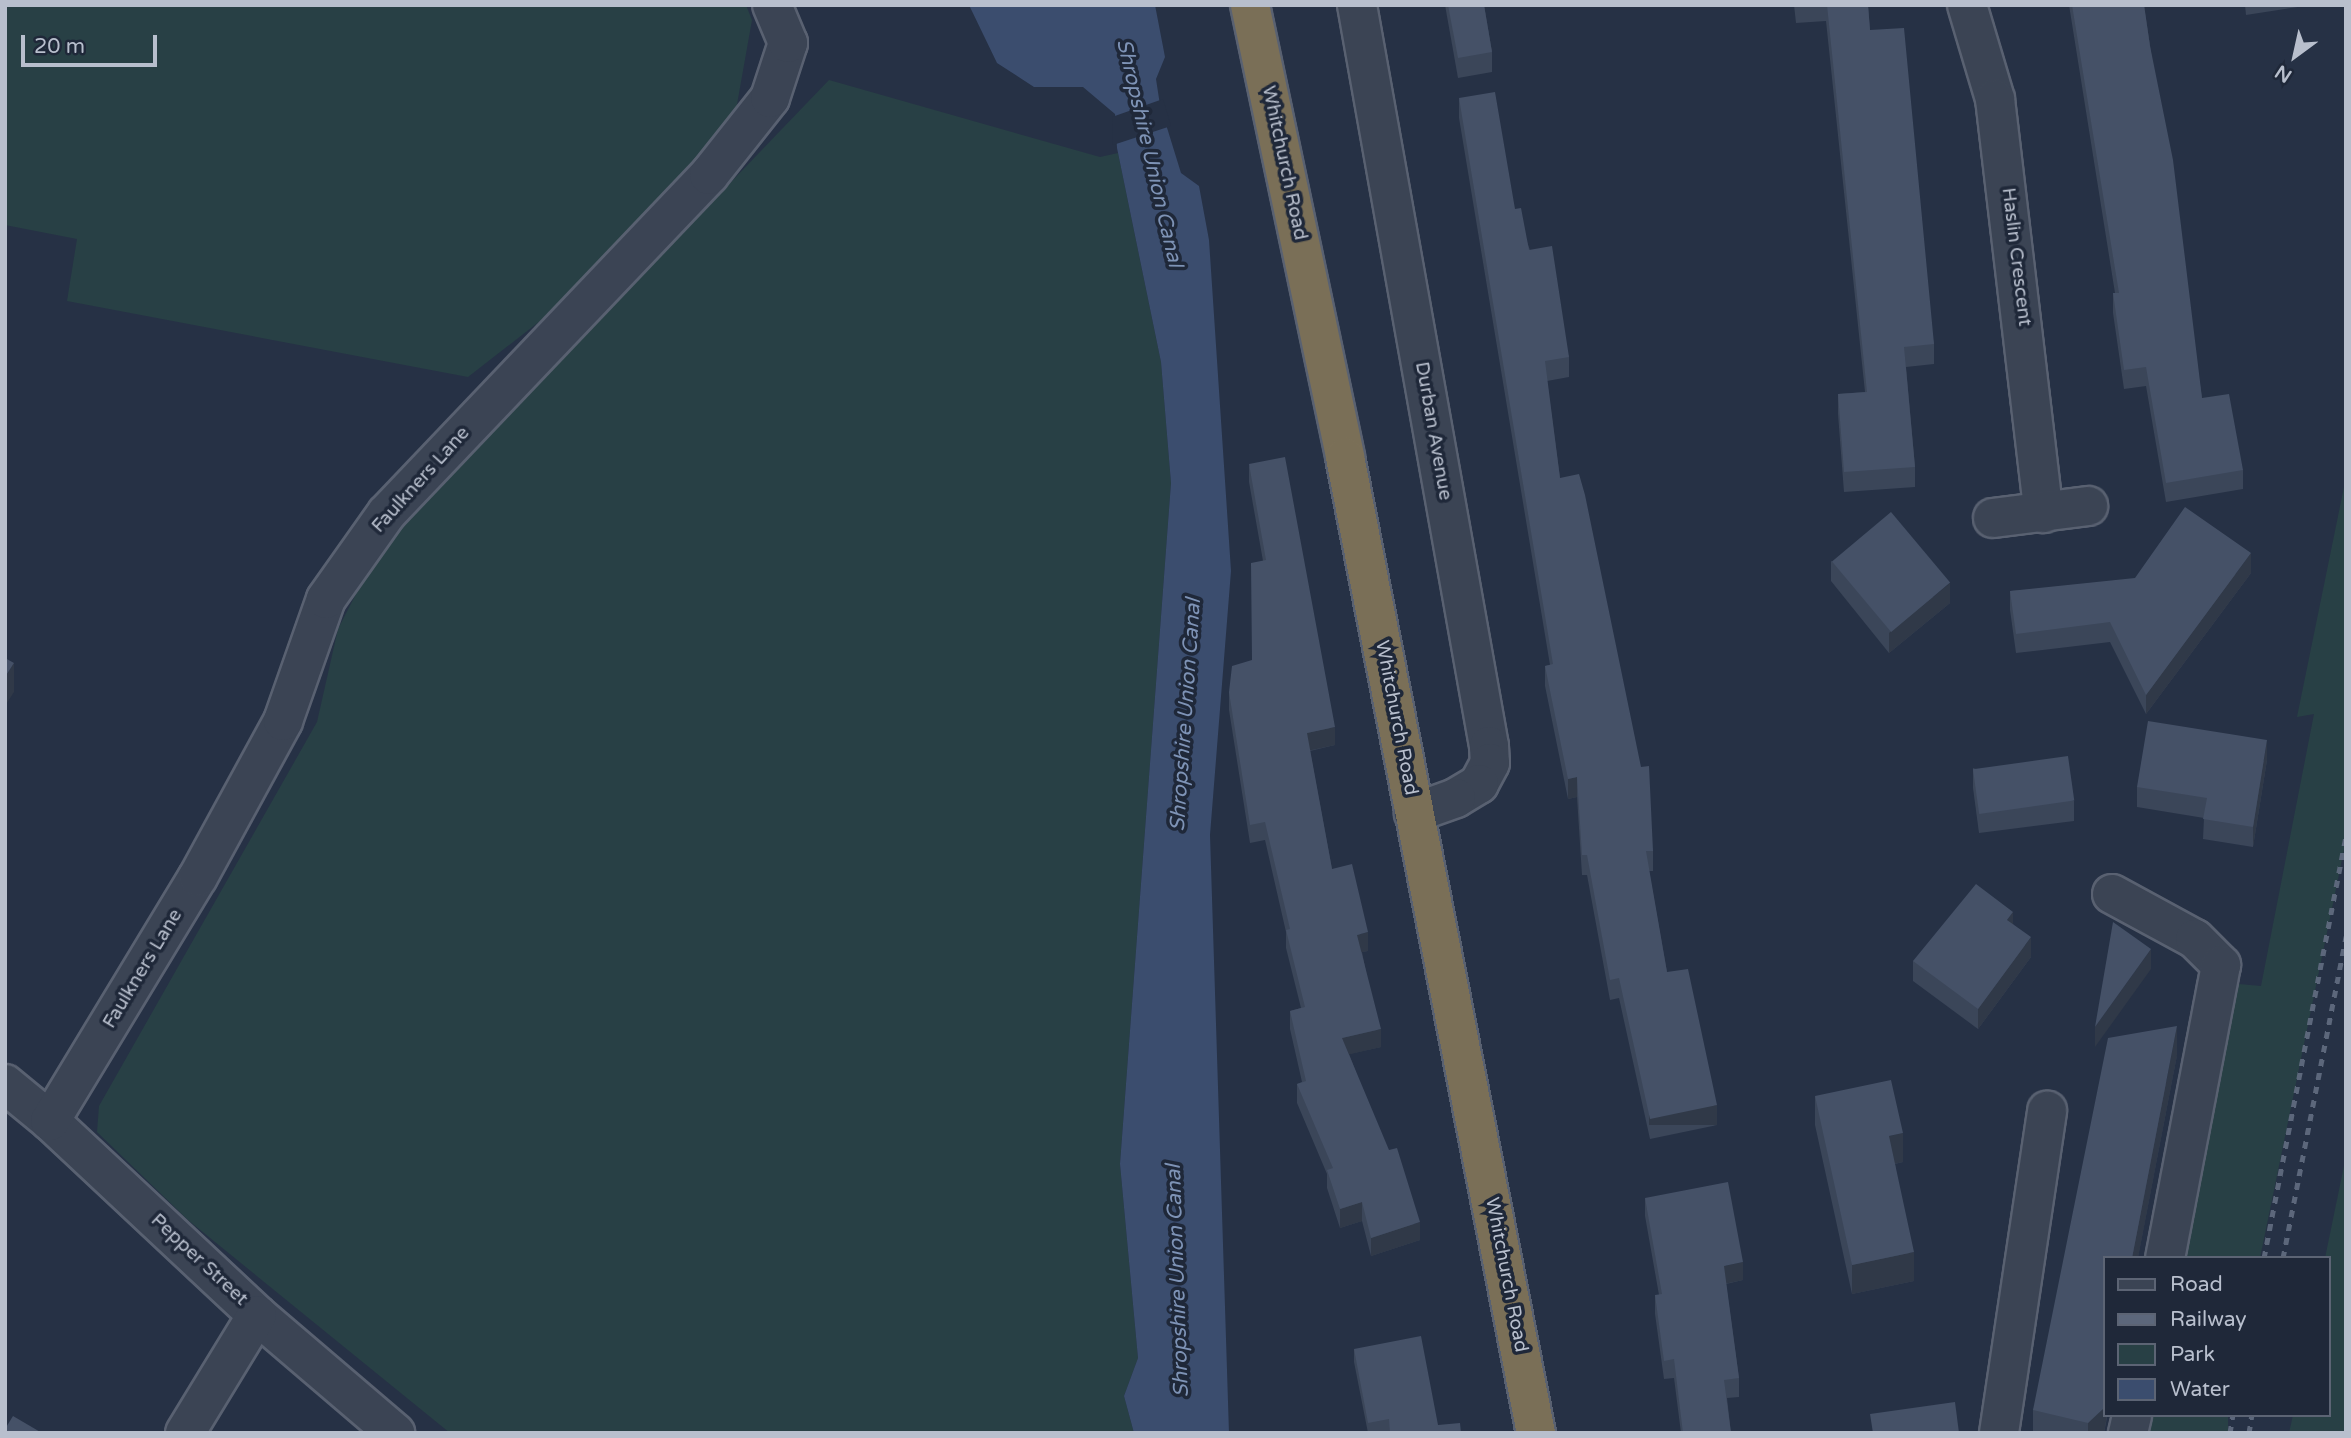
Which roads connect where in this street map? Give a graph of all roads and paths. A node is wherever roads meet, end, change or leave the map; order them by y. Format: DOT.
graph roads {
  1 [pos="772,5"];
  2 [pos="1250,5"];
  3 [pos="1357,5"];
  4 [pos="1967,5"];
  5 [pos="2088,506"];
  6 [pos="2044,513"];
  7 [pos="1993,518"];
  8 [pos="1414,813"];
  9 [pos="2112,894"];
  10 [pos="5,1084"];
  11 [pos="2047,1111"];
  12 [pos="50,1121"];
  13 [pos="2165,1256"];
  14 [pos="257,1315"];
  15 [pos="185,1433"];
  16 [pos="395,1433"];
  17 [pos="1536,1433"];
  18 [pos="1999,1433"];
  1 -- 12 [label="street, Faulkners Lane"];
  2 -- 8 [label="highway, Whitchurch Road"];
  3 -- 8 [label="street, Durban Avenue"];
  4 -- 6 [label="street, Haslin Crescent"];
  5 -- 6 [label="street"];
  6 -- 7 [label="street"];
  8 -- 17 [label="highway, Whitchurch Road"];
  9 -- 13 [label="street"];
  10 -- 12 [label="street, Pepper Street"];
  11 -- 18 [label="street"];
  12 -- 14 [label="street, Pepper Street"];
  14 -- 15 [label="street"];
  14 -- 16 [label="street, Pepper Street"];
}
